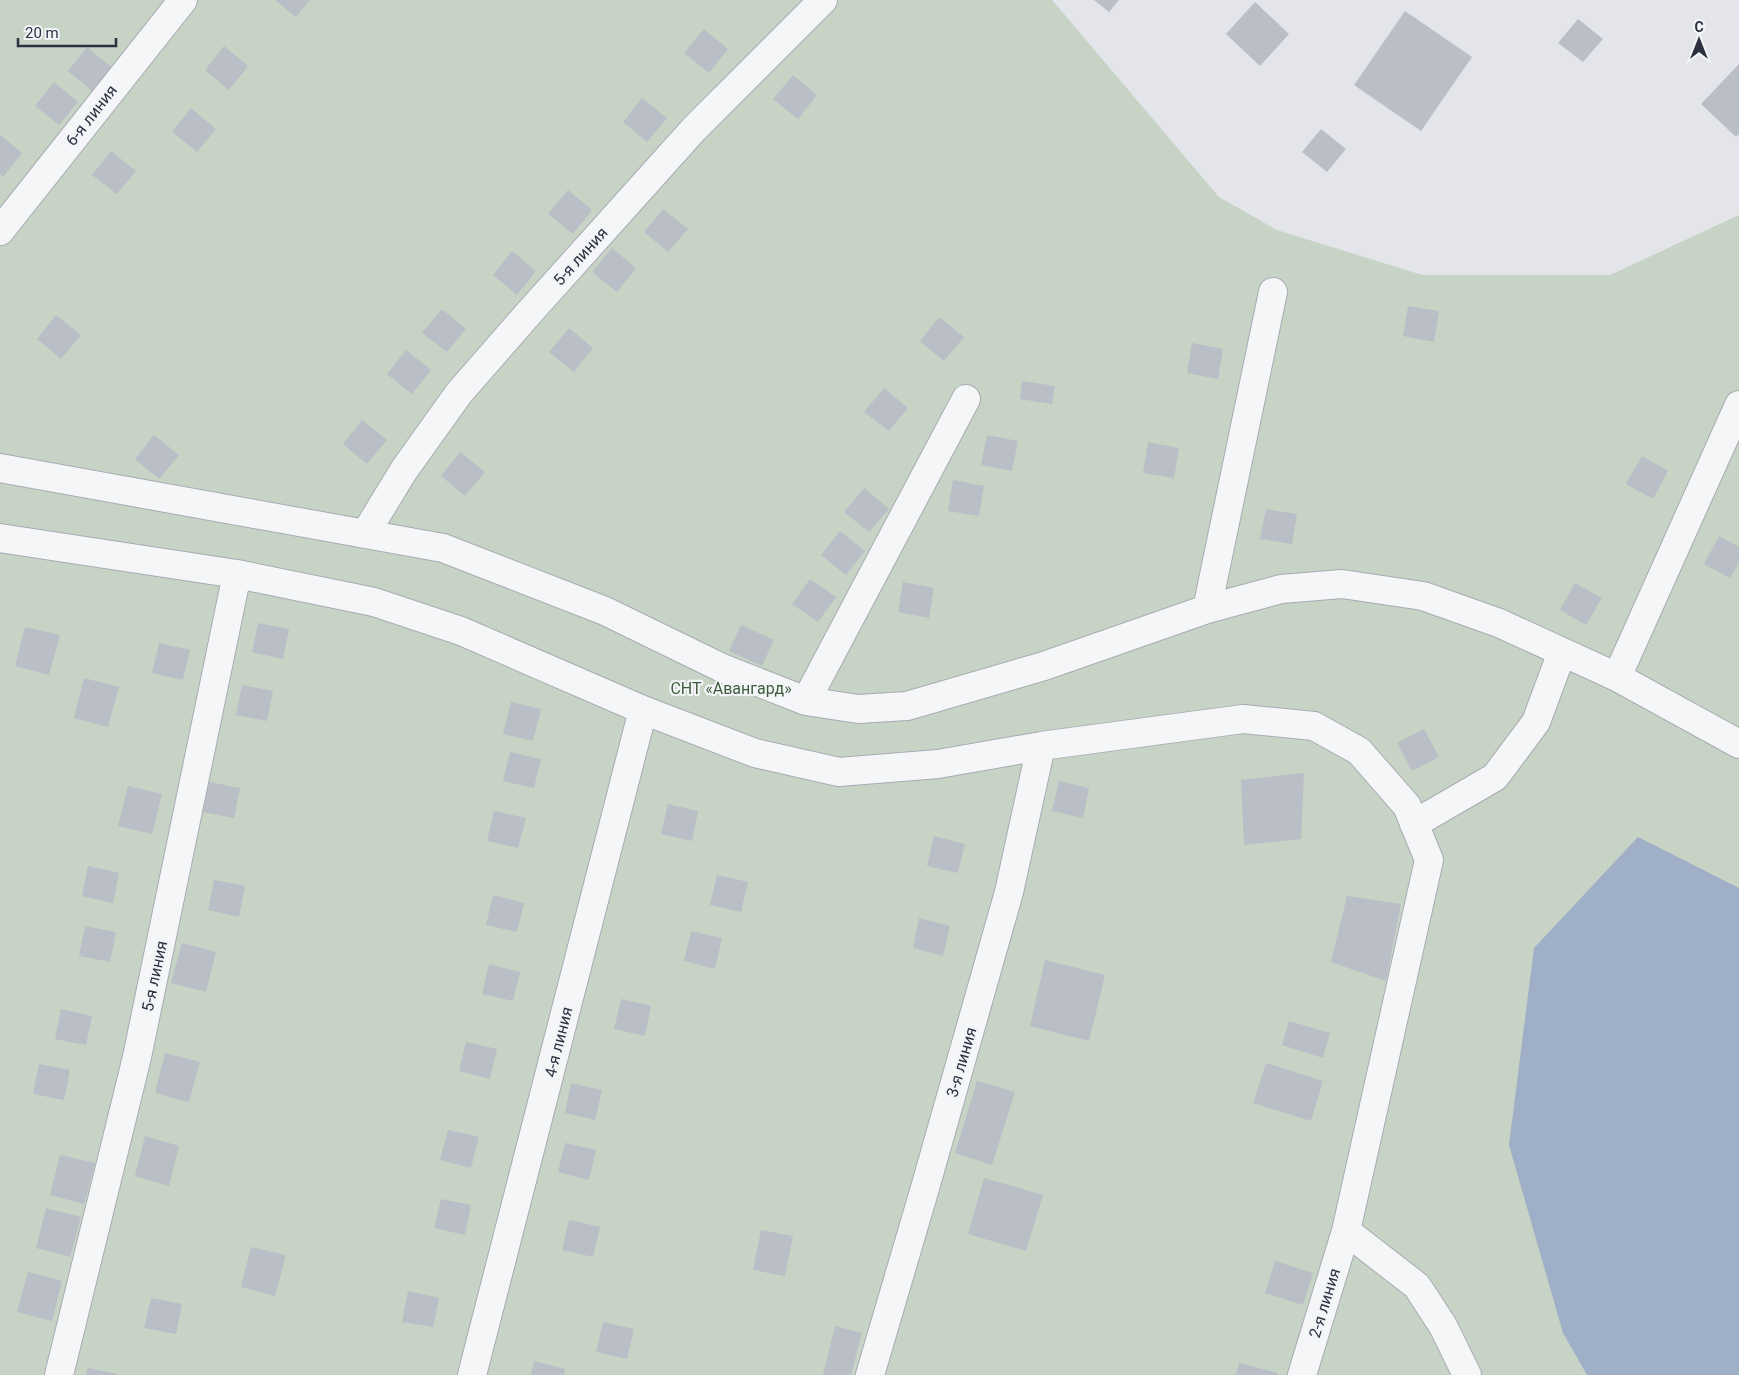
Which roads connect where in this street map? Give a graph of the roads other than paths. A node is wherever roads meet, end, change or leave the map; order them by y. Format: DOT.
graph roads {
  1 [pos="183,0"];
  2 [pos="823,0"];
  3 [pos="0,231"];
  4 [pos="1273,292"];
  5 [pos="966,399"];
  6 [pos="1739,405"];
  7 [pos="0,468"];
  8 [pos="365,534"];
  9 [pos="0,538"];
  10 [pos="237,574"];
  11 [pos="1207,609"];
  12 [pos="1562,652"];
  13 [pos="1617,677"];
  14 [pos="806,701"];
  15 [pos="643,710"];
  16 [pos="1739,744"];
  17 [pos="1041,746"];
  18 [pos="1414,824"];
  19 [pos="1346,1231"];
  20 [pos="59,1375"];
  21 [pos="472,1375"];
  22 [pos="870,1375"];
  23 [pos="1302,1375"];
  24 [pos="1467,1375"];
  1 -- 3 [label="street, 6-я линия"];
  2 -- 8 [label="street, 5-я линия"];
  4 -- 11 [label="street"];
  5 -- 14 [label="street"];
  6 -- 13 [label="street"];
  7 -- 8 [label="street"];
  8 -- 14 [label="street"];
  9 -- 10 [label="street, 2-я линия"];
  10 -- 15 [label="street, 2-я линия"];
  10 -- 20 [label="street, 5-я линия"];
  11 -- 12 [label="street"];
  11 -- 14 [label="street"];
  12 -- 13 [label="street"];
  12 -- 18 [label="street"];
  13 -- 16 [label="street"];
  15 -- 17 [label="street, 2-я линия"];
  15 -- 21 [label="street, 4-я линия"];
  17 -- 18 [label="street, 2-я линия"];
  17 -- 22 [label="street, 3-я линия"];
  18 -- 19 [label="street, 2-я линия"];
  19 -- 23 [label="street, 2-я линия"];
  19 -- 24 [label="street"];
}
